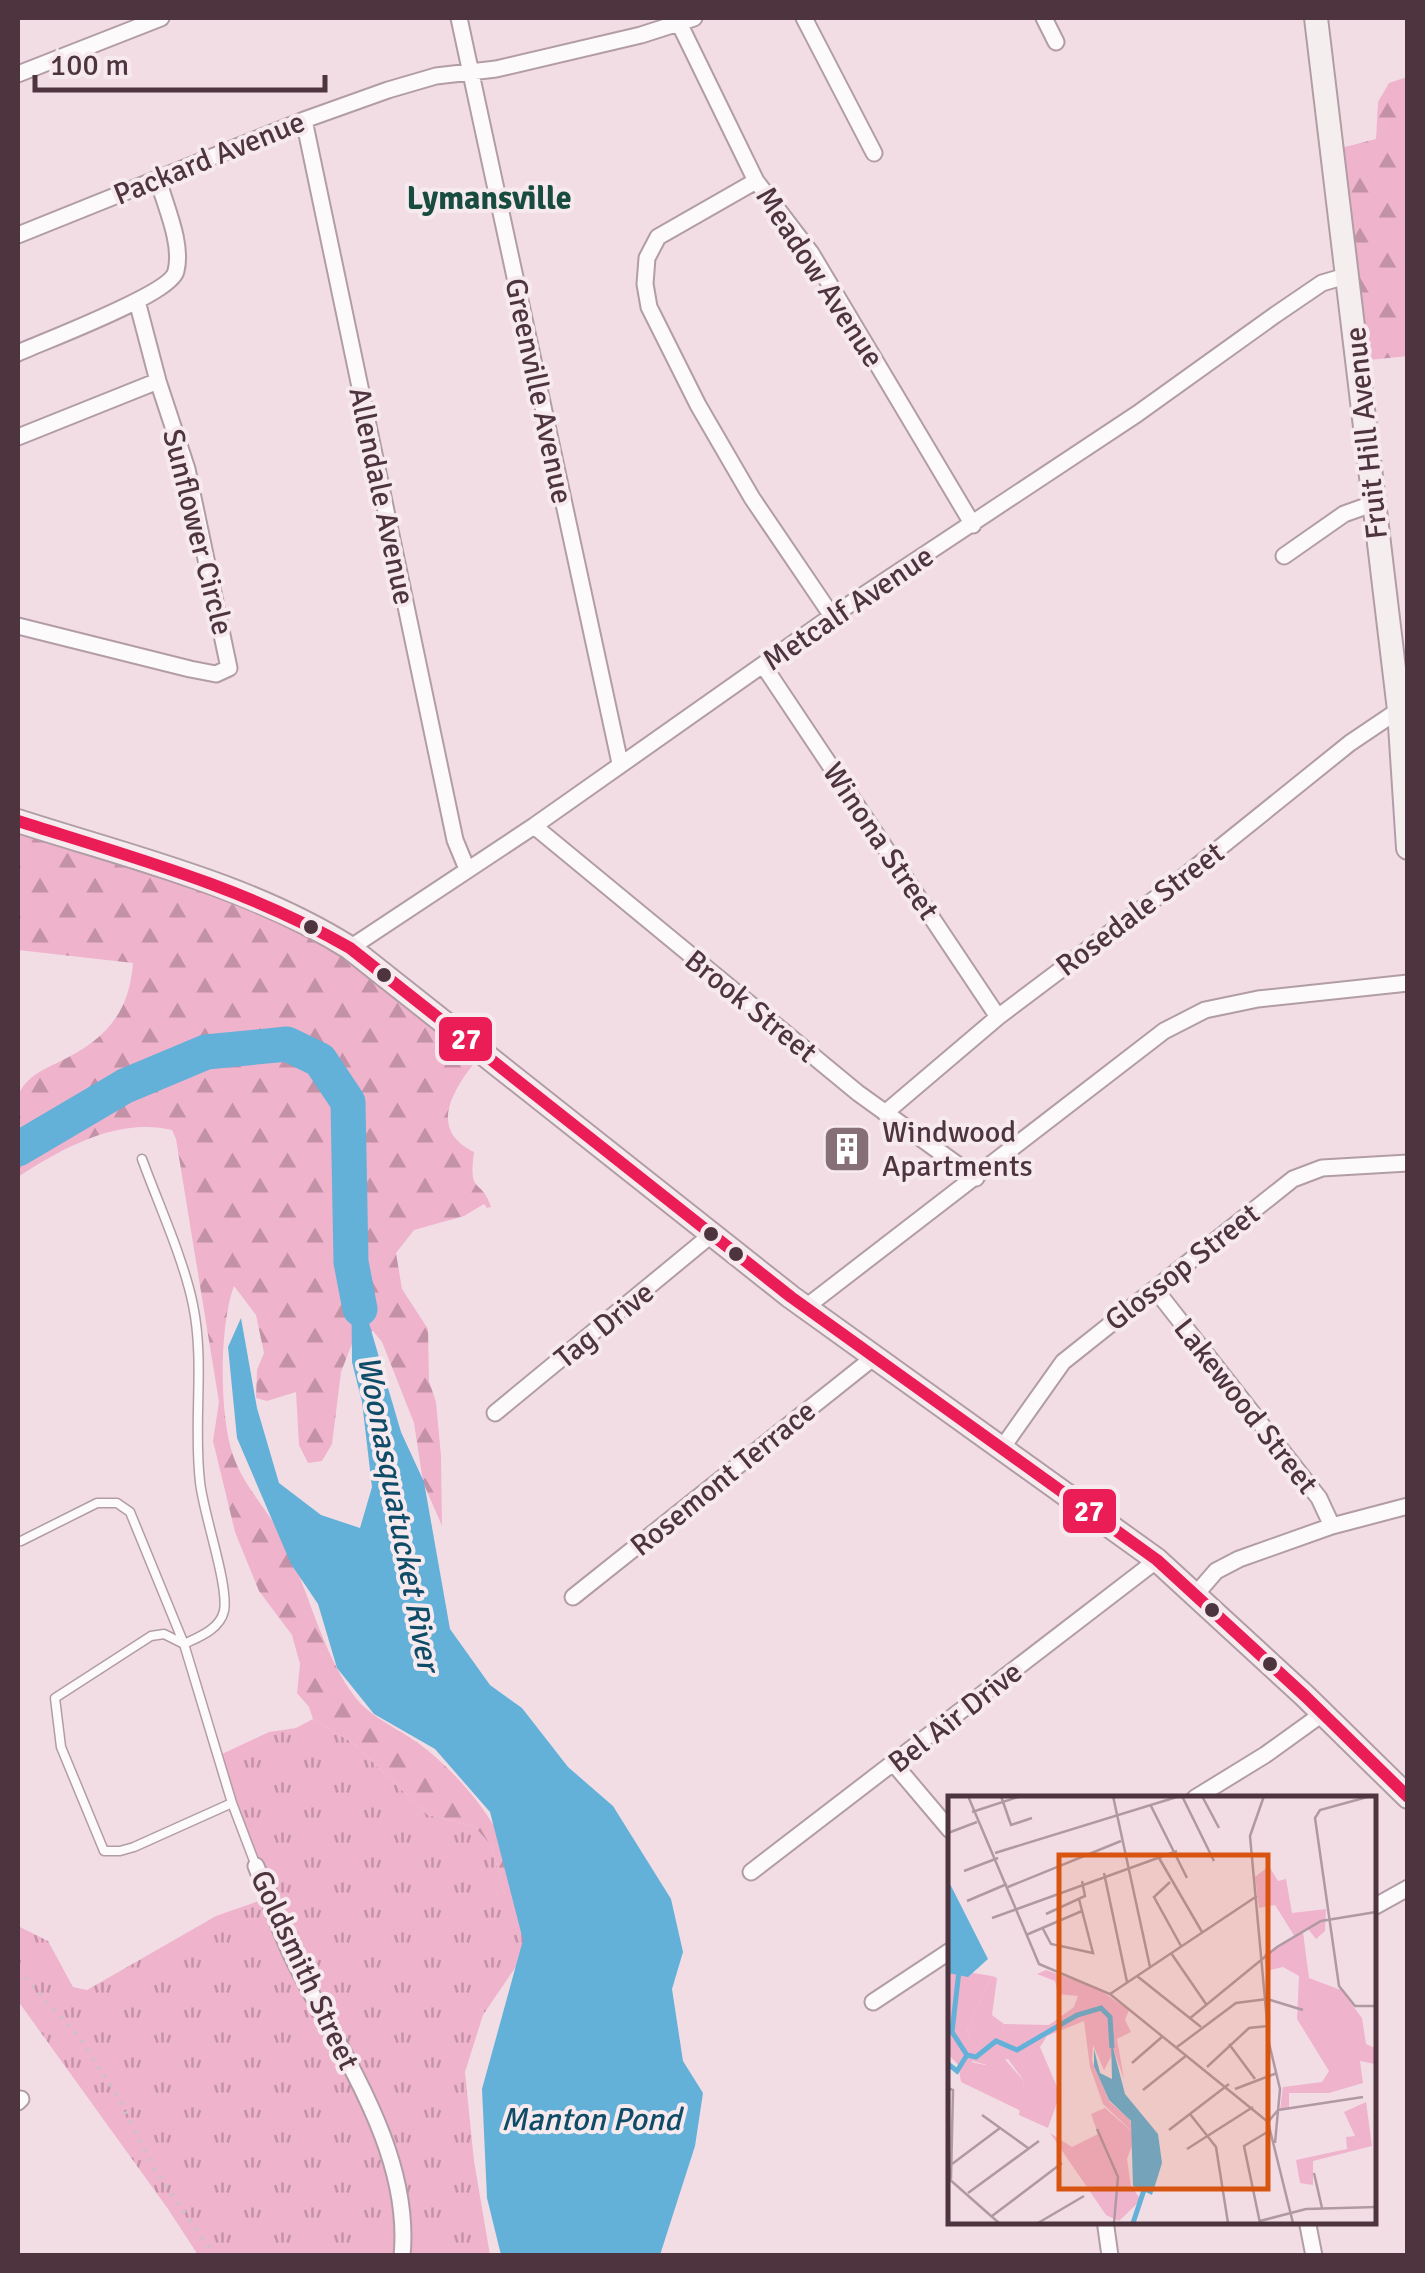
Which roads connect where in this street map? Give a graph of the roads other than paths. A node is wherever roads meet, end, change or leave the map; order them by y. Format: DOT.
graph roads {
  1 [pos="160,18"];
  2 [pos="458,18"];
  3 [pos="804,18"];
  4 [pos="1044,18"];
  5 [pos="1316,18"];
  6 [pos="686,20"];
  7 [pos="1056,42"];
  8 [pos="470,72"];
  9 [pos="18,74"];
  10 [pos="304,120"];
  11 [pos="874,153"];
  12 [pos="158,179"];
  13 [pos="756,181"];
  14 [pos="18,235"];
  15 [pos="1349,275"];
  16 [pos="137,300"];
  17 [pos="18,353"];
  18 [pos="158,381"];
  19 [pos="18,437"];
  20 [pos="1372,504"];
  21 [pos="973,524"];
  22 [pos="1284,556"];
  23 [pos="832,616"];
  24 [pos="18,626"];
  25 [pos="1399,630"];
  26 [pos="763,665"];
  27 [pos="1403,701"];
  28 [pos="620,764"];
  29 [pos="18,820"];
  30 [pos="534,826"];
  31 [pos="1408,848"];
  32 [pos="467,870"];
  33 [pos="350,948"];
  34 [pos="1408,983"];
  35 [pos="998,1016"];
  36 [pos="886,1113"];
  37 [pos="142,1159"];
  38 [pos="1408,1163"];
  39 [pos="976,1178"];
  40 [pos="711,1235"];
  41 [pos="1155,1289"];
  42 [pos="806,1307"];
  43 [pos="873,1358"];
  44 [pos="495,1413"];
  45 [pos="1002,1448"];
  46 [pos="1408,1506"];
  47 [pos="1332,1526"];
  48 [pos="21,1541"];
  49 [pos="1157,1560"];
  50 [pos="1197,1593"];
  51 [pos="573,1598"];
  52 [pos="184,1644"];
  53 [pos="1322,1714"];
  54 [pos="894,1764"];
  55 [pos="1197,1796"];
  56 [pos="1408,1798"];
  57 [pos="232,1803"];
  58 [pos="948,1828"];
  59 [pos="256,1866"];
  60 [pos="751,1872"];
  61 [pos="1408,1888"];
  62 [pos="1375,1906"];
  63 [pos="948,1951"];
  64 [pos="873,2002"];
  65 [pos="1105,2223"];
  66 [pos="1308,2223"];
  67 [pos="402,2256"];
  68 [pos="1110,2256"];
  69 [pos="1314,2256"];
  1 -- 9 [label="street"];
  2 -- 8 [label="street, Greenville Avenue"];
  3 -- 11 [label="street"];
  4 -- 7 [label="street"];
  5 -- 15 [label="street, Fruit Hill Avenue"];
  6 -- 8 [label="street, Packard Avenue"];
  6 -- 13 [label="street, Meadow Avenue"];
  8 -- 10 [label="street, Packard Avenue"];
  8 -- 28 [label="street, Greenville Avenue"];
  10 -- 12 [label="street, Packard Avenue"];
  10 -- 32 [label="street, Allendale Avenue"];
  12 -- 14 [label="street, Packard Avenue"];
  12 -- 16 [label="street"];
  13 -- 21 [label="street, Meadow Avenue"];
  13 -- 23 [label="street"];
  15 -- 20 [label="street, Fruit Hill Avenue"];
  15 -- 21 [label="street, Metcalf Avenue"];
  16 -- 17 [label="street"];
  16 -- 18 [label="street, Sunflower Circle"];
  18 -- 19 [label="street"];
  18 -- 24 [label="street, Sunflower Circle"];
  20 -- 22 [label="street"];
  20 -- 25 [label="street, Fruit Hill Avenue"];
  21 -- 23 [label="street, Metcalf Avenue"];
  23 -- 26 [label="street, Metcalf Avenue"];
  25 -- 27 [label="street, Fruit Hill Avenue"];
  26 -- 28 [label="street, Metcalf Avenue"];
  26 -- 35 [label="street, Winona Street"];
  27 -- 31 [label="street, Fruit Hill Avenue"];
  27 -- 35 [label="street, Rosedale Street"];
  28 -- 30 [label="street, Metcalf Avenue"];
  29 -- 33 [label="street"];
  30 -- 32 [label="street, Metcalf Avenue"];
  30 -- 36 [label="street, Brook Street"];
  32 -- 33 [label="street, Metcalf Avenue"];
  33 -- 40 [label="street"];
  34 -- 39 [label="street"];
  35 -- 36 [label="street, Rosedale Street"];
  36 -- 39 [label="street, Brook Street"];
  37 -- 52 [label="lane"];
  38 -- 41 [label="street, Glossop Street"];
  39 -- 42 [label="street"];
  40 -- 42 [label="street"];
  40 -- 44 [label="street, Tag Drive"];
  41 -- 45 [label="street, Glossop Street"];
  41 -- 47 [label="street, Lakewood Street"];
  42 -- 43 [label="street"];
  43 -- 45 [label="street"];
  43 -- 51 [label="street, Rosemont Terrace"];
  45 -- 49 [label="street"];
  46 -- 47 [label="street"];
  47 -- 50 [label="street"];
  48 -- 52 [label="lane, Goldsmith Street"];
  49 -- 50 [label="street"];
  49 -- 54 [label="street, Bel Air Drive"];
  50 -- 53 [label="street"];
  52 -- 57 [label="lane, Goldsmith Street"];
  52 -- 57 [label="lane"];
  53 -- 55 [label="street"];
  53 -- 56 [label="street"];
  54 -- 58 [label="street"];
  54 -- 60 [label="street, Bel Air Drive"];
  57 -- 59 [label="lane, Goldsmith Street"];
  59 -- 67 [label="street, Goldsmith Street"];
  61 -- 62 [label="street"];
  63 -- 64 [label="street"];
  65 -- 68 [label="street"];
  66 -- 69 [label="street"];
}
